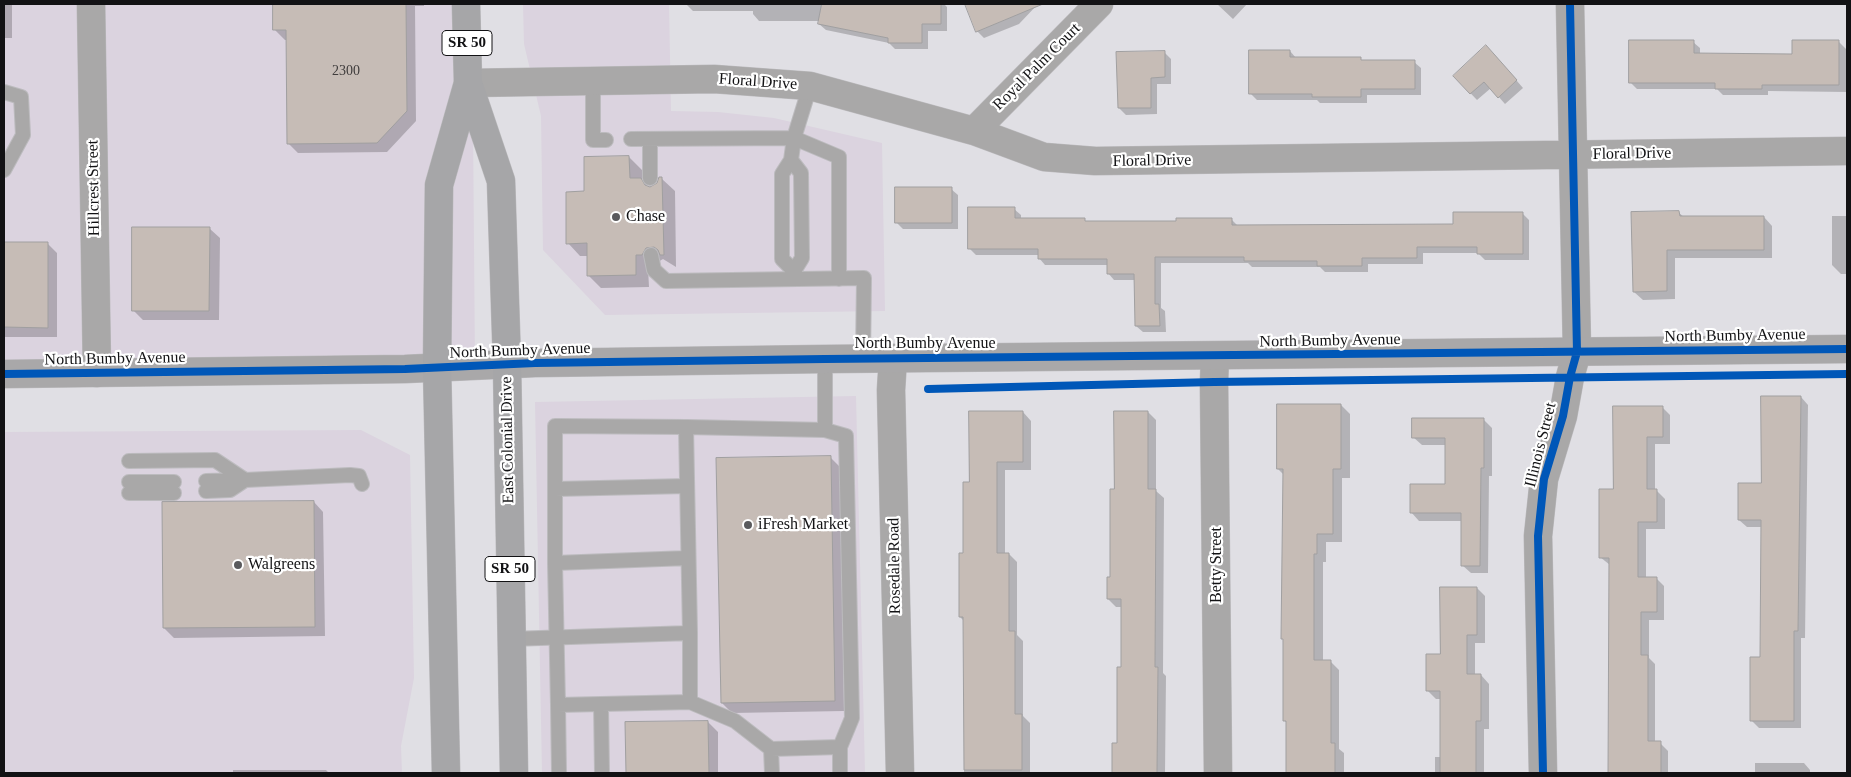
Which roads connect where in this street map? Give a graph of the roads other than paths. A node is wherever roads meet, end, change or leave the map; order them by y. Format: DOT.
graph roads {
  1 [pos="91,4"];
  2 [pos="466,4"];
  3 [pos="1099,4"];
  4 [pos="1570,4"];
  5 [pos="593,81"];
  6 [pos="468,83"];
  7 [pos="810,86"];
  8 [pos="4,92"];
  9 [pos="974,131"];
  10 [pos="794,138"];
  11 [pos="631,139"];
  12 [pos="650,139"];
  13 [pos="606,140"];
  14 [pos="1847,151"];
  15 [pos="1572,155"];
  16 [pos="791,160"];
  17 [pos="4,170"];
  18 [pos="650,178"];
  19 [pos="651,255"];
  20 [pos="794,275"];
  21 [pos="839,279"];
  22 [pos="1847,349"];
  23 [pos="1578,352"];
  24 [pos="1215,356"];
  25 [pos="892,358"];
  26 [pos="825,359"];
  27 [pos="863,359"];
  28 [pos="507,364"];
  29 [pos="437,367"];
  30 [pos="97,373"];
  31 [pos="4,374"];
  32 [pos="686,427"];
  33 [pos="825,430"];
  34 [pos="129,461"];
  35 [pos="245,480"];
  36 [pos="362,484"];
  37 [pos="206,486"];
  38 [pos="687,486"];
  39 [pos="174,487"];
  40 [pos="129,488"];
  41 [pos="555,489"];
  42 [pos="688,558"];
  43 [pos="555,563"];
  44 [pos="690,632"];
  45 [pos="558,637"];
  46 [pos="511,639"];
  47 [pos="690,702"];
  48 [pos="601,704"];
  49 [pos="558,705"];
  50 [pos="840,747"];
  51 [pos="771,750"];
  52 [pos="446,773"];
  53 [pos="514,773"];
  54 [pos="559,773"];
  55 [pos="602,773"];
  56 [pos="772,773"];
  57 [pos="840,773"];
  58 [pos="900,773"];
  59 [pos="1218,773"];
  60 [pos="1543,773"];
  1 -- 30 [label="street, Hillcrest Street"];
  2 -- 6 [label="highway, East Colonial Drive / SR 50"];
  3 -- 9 [label="street, Royal Palm Court"];
  4 -- 15 [label="street, Illinois Street"];
  5 -- 6 [label="street, Floral Drive"];
  5 -- 7 [label="street, Floral Drive"];
  5 -- 13 [label="lane"];
  6 -- 28 [label="highway, East Colonial Drive / SR 50"];
  6 -- 29 [label="highway, East Colonial Drive / SR 50"];
  7 -- 9 [label="street, Floral Drive"];
  7 -- 10 [label="lane"];
  8 -- 17 [label="lane"];
  9 -- 15 [label="street, Floral Drive"];
  10 -- 12 [label="lane"];
  10 -- 16 [label="lane"];
  10 -- 21 [label="lane"];
  11 -- 12 [label="lane"];
  12 -- 18 [label="lane"];
  14 -- 15 [label="street, Floral Drive"];
  15 -- 23 [label="street, Illinois Street"];
  16 -- 20 [label="lane"];
  16 -- 20 [label="lane"];
  19 -- 20 [label="lane"];
  20 -- 21 [label="lane"];
  21 -- 27 [label="lane"];
  22 -- 23 [label="street, North Bumby Avenue"];
  23 -- 24 [label="street, North Bumby Avenue"];
  23 -- 60 [label="street, Illinois Street"];
  24 -- 25 [label="street, North Bumby Avenue"];
  24 -- 59 [label="street, Betty Street"];
  25 -- 27 [label="street, North Bumby Avenue"];
  25 -- 58 [label="street, Rosedale Road"];
  26 -- 27 [label="street, North Bumby Avenue"];
  26 -- 28 [label="street, North Bumby Avenue"];
  26 -- 33 [label="lane"];
  28 -- 29 [label="street, North Bumby Avenue"];
  28 -- 46 [label="highway, East Colonial Drive / SR 50"];
  29 -- 30 [label="street, North Bumby Avenue"];
  29 -- 52 [label="highway, East Colonial Drive / SR 50"];
  30 -- 31 [label="street, North Bumby Avenue"];
  32 -- 33 [label="lane"];
  32 -- 38 [label="lane"];
  32 -- 41 [label="lane"];
  33 -- 50 [label="lane"];
  34 -- 35 [label="lane"];
  35 -- 36 [label="lane"];
  35 -- 37 [label="lane"];
  38 -- 41 [label="lane"];
  38 -- 42 [label="lane"];
  39 -- 40 [label="lane"];
  41 -- 43 [label="lane"];
  42 -- 43 [label="lane"];
  42 -- 44 [label="lane"];
  43 -- 45 [label="lane"];
  44 -- 45 [label="lane"];
  44 -- 47 [label="lane"];
  45 -- 46 [label="lane"];
  45 -- 49 [label="lane"];
  46 -- 53 [label="highway, East Colonial Drive / SR 50"];
  47 -- 48 [label="lane"];
  47 -- 51 [label="lane"];
  48 -- 49 [label="lane"];
  48 -- 55 [label="lane"];
  49 -- 54 [label="lane"];
  50 -- 51 [label="lane"];
  50 -- 57 [label="lane"];
  51 -- 56 [label="lane"];
}
